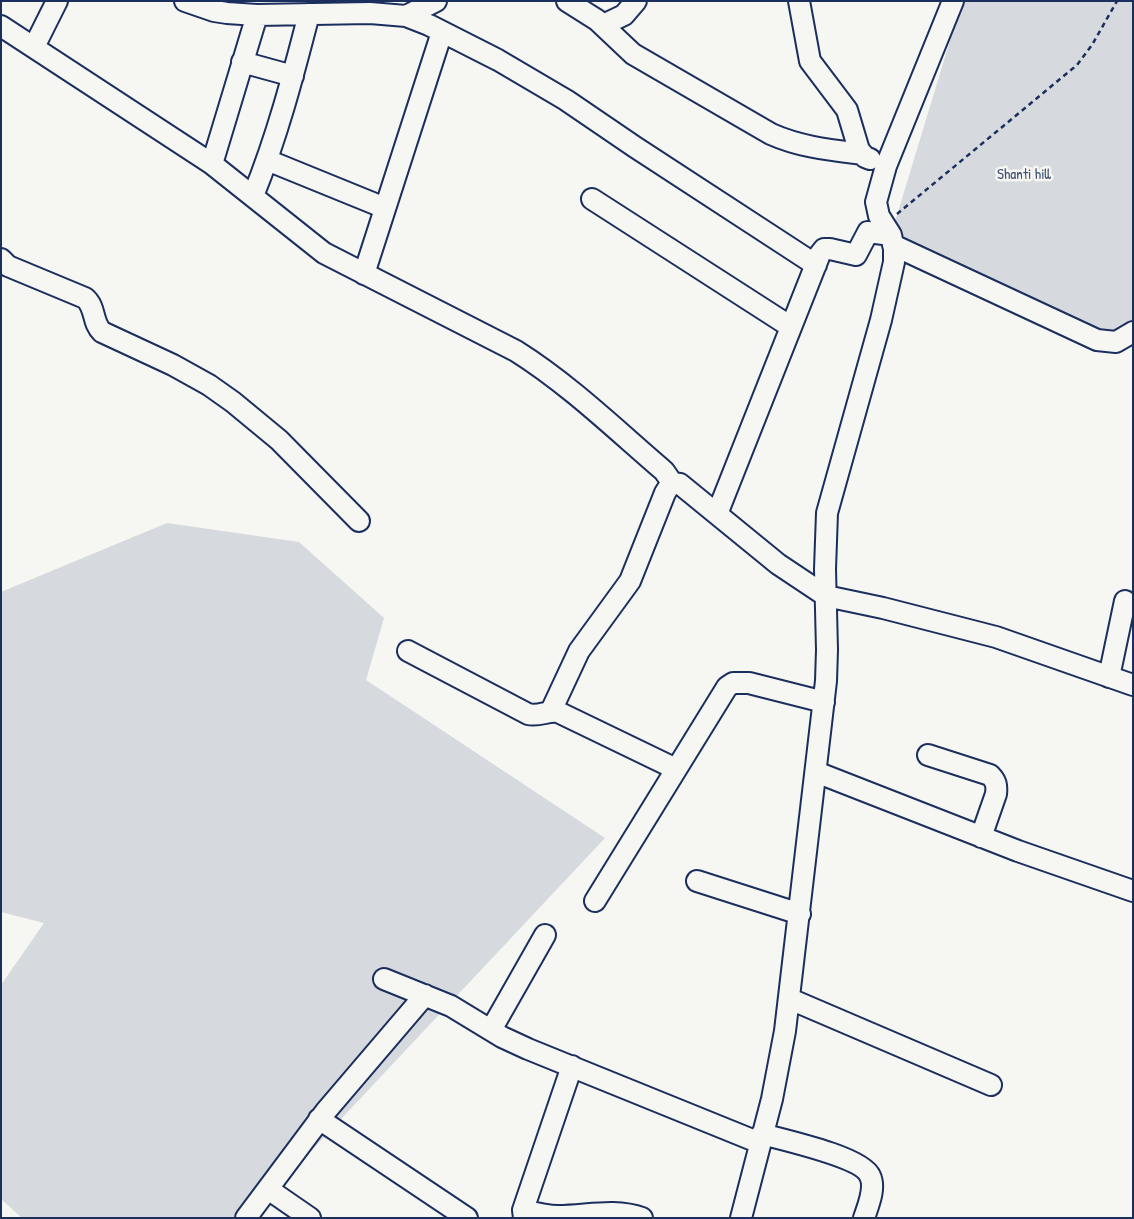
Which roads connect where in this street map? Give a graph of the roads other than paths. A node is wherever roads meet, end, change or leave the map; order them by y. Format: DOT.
graph roads {
  1 [pos="185,1"];
  2 [pos="436,1"];
  3 [pos="567,1"];
  4 [pos="636,1"];
  5 [pos="799,1"];
  6 [pos="953,1"];
  7 [pos="56,2"];
  8 [pos="309,14"];
  9 [pos="257,15"];
  10 [pos="406,16"];
  11 [pos="602,25"];
  12 [pos="2,28"];
  13 [pos="442,32"];
  14 [pos="34,47"];
  15 [pos="242,62"];
  16 [pos="293,76"];
  17 [pos="862,154"];
  18 [pos="268,160"];
  19 [pos="212,164"];
  20 [pos="886,166"];
  21 [pos="253,196"];
  22 [pos="592,199"];
  23 [pos="385,208"];
  24 [pos="889,235"];
  25 [pos="1,259"];
  26 [pos="816,265"];
  27 [pos="364,274"];
  28 [pos="791,327"];
  29 [pos="1133,332"];
  30 [pos="673,484"];
  31 [pos="716,514"];
  32 [pos="359,521"];
  33 [pos="826,596"];
  34 [pos="1125,601"];
  35 [pos="408,651"];
  36 [pos="1109,677"];
  37 [pos="1133,685"];
  38 [pos="824,702"];
  39 [pos="551,711"];
  40 [pos="928,755"];
  41 [pos="676,769"];
  42 [pos="816,772"];
  43 [pos="982,837"];
  44 [pos="697,882"];
  45 [pos="1133,891"];
  46 [pos="595,901"];
  47 [pos="800,914"];
  48 [pos="545,935"];
  49 [pos="384,979"];
  50 [pos="425,996"];
  51 [pos="790,999"];
  52 [pos="491,1030"];
  53 [pos="572,1066"];
  54 [pos="991,1085"];
  55 [pos="320,1119"];
  56 [pos="761,1138"];
  57 [pos="268,1189"];
  58 [pos="524,1214"];
  59 [pos="246,1218"];
  60 [pos="310,1218"];
  61 [pos="467,1218"];
  62 [pos="642,1218"];
  63 [pos="740,1218"];
  64 [pos="864,1218"];
  1 -- 9 [label="street"];
  2 -- 10 [label="street"];
  3 -- 11 [label="street"];
  4 -- 11 [label="street"];
  5 -- 17 [label="street"];
  6 -- 20 [label="street"];
  7 -- 14 [label="street"];
  8 -- 9 [label="street"];
  8 -- 10 [label="street"];
  8 -- 16 [label="street"];
  9 -- 15 [label="street"];
  10 -- 13 [label="street"];
  11 -- 17 [label="street"];
  12 -- 14 [label="street"];
  13 -- 23 [label="street"];
  13 -- 26 [label="street"];
  14 -- 19 [label="street"];
  15 -- 16 [label="street"];
  15 -- 19 [label="street"];
  16 -- 18 [label="street"];
  17 -- 20 [label="street"];
  18 -- 21 [label="street"];
  18 -- 23 [label="street"];
  19 -- 21 [label="street"];
  20 -- 24 [label="street"];
  21 -- 27 [label="street"];
  22 -- 28 [label="street"];
  23 -- 27 [label="street"];
  24 -- 26 [label="street"];
  24 -- 29 [label="street"];
  24 -- 33 [label="street"];
  25 -- 32 [label="street"];
  26 -- 28 [label="street"];
  27 -- 30 [label="street"];
  28 -- 31 [label="street"];
  30 -- 31 [label="street"];
  30 -- 39 [label="street"];
  31 -- 33 [label="street"];
  33 -- 36 [label="street"];
  33 -- 38 [label="street"];
  34 -- 36 [label="street"];
  35 -- 39 [label="street"];
  36 -- 37 [label="street"];
  38 -- 41 [label="street"];
  38 -- 42 [label="street"];
  39 -- 41 [label="street"];
  40 -- 43 [label="street"];
  41 -- 46 [label="street"];
  42 -- 43 [label="street"];
  42 -- 47 [label="street"];
  43 -- 45 [label="street"];
  44 -- 47 [label="street"];
  47 -- 51 [label="street"];
  48 -- 52 [label="street"];
  49 -- 50 [label="street"];
  50 -- 52 [label="street"];
  50 -- 55 [label="street"];
  51 -- 54 [label="street"];
  51 -- 56 [label="street"];
  52 -- 53 [label="street"];
  53 -- 56 [label="street"];
  53 -- 58 [label="street"];
  55 -- 57 [label="street"];
  55 -- 61 [label="street"];
  56 -- 63 [label="street"];
  56 -- 64 [label="street"];
  57 -- 59 [label="street"];
  57 -- 60 [label="street"];
  58 -- 62 [label="street"];
}
